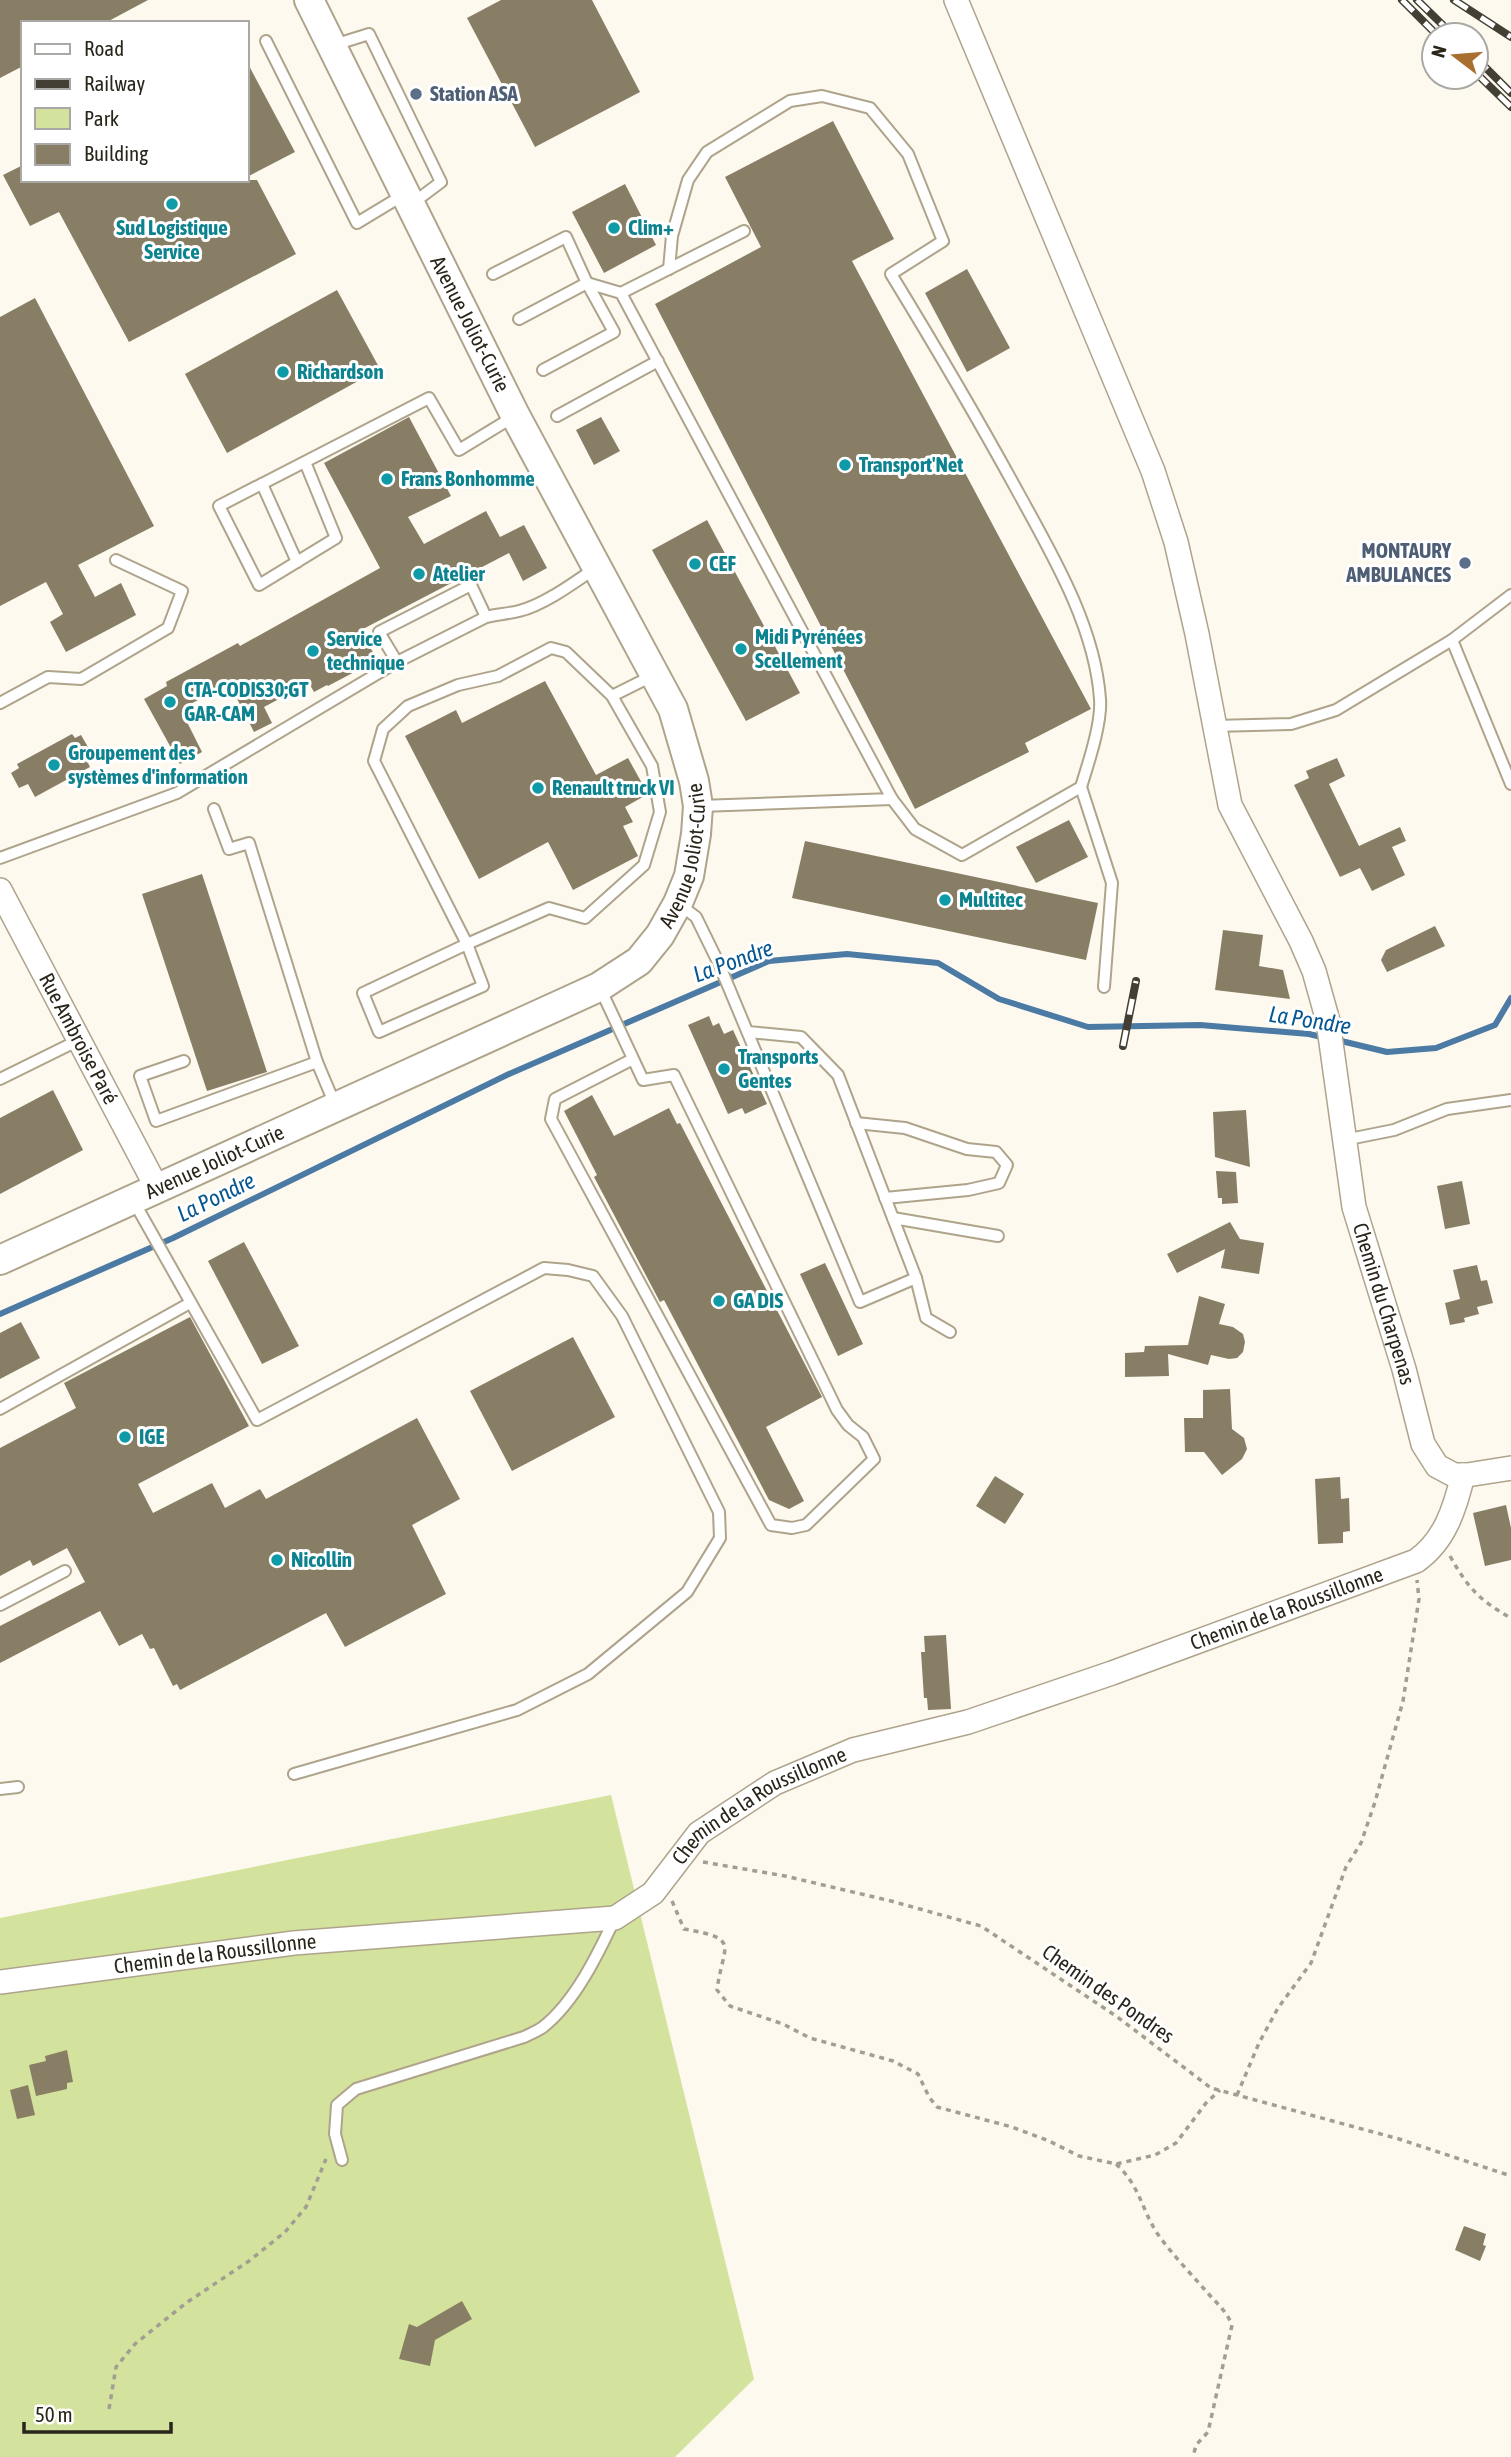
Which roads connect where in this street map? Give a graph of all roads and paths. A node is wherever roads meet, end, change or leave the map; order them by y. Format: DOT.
graph roads {
  1 [pos="309,0"];
  2 [pos="956,0"];
  3 [pos="266,41"];
  4 [pos="331,45"];
  5 [pos="407,199"];
  6 [pos="744,231"];
  7 [pos="669,269"];
  8 [pos="493,274"];
  9 [pos="587,284"];
  10 [pos="621,293"];
  11 [pos="519,319"];
  12 [pos="658,361"];
  13 [pos="543,370"];
  14 [pos="515,415"];
  15 [pos="557,416"];
  16 [pos="305,462"];
  17 [pos="262,484"];
  18 [pos="116,560"];
  19 [pos="297,562"];
  20 [pos="597,568"];
  21 [pos="1511,595"];
  22 [pos="486,617"];
  23 [pos="1452,640"];
  24 [pos="397,662"];
  25 [pos="654,675"];
  26 [pos="612,696"];
  27 [pos="0,703"];
  28 [pos="1214,726"];
  29 [pos="1511,784"];
  30 [pos="1081,787"];
  31 [pos="892,799"];
  32 [pos="698,806"];
  33 [pos="214,809"];
  34 [pos="0,858"];
  35 [pos="0,890"];
  36 [pos="678,903"];
  37 [pos="467,944"];
  38 [pos="1104,987"];
  39 [pos="604,997"];
  40 [pos="749,1032"];
  41 [pos="79,1040"];
  42 [pos="633,1059"];
  43 [pos="184,1061"];
  44 [pos="317,1062"];
  45 [pos="0,1079"];
  46 [pos="1511,1100"];
  47 [pos="336,1107"];
  48 [pos="856,1123"];
  49 [pos="1344,1140"];
  50 [pos="145,1194"];
  51 [pos="885,1198"];
  52 [pos="893,1217"];
  53 [pos="998,1236"];
  54 [pos="0,1260"];
  55 [pos="916,1278"];
  56 [pos="190,1303"];
  57 [pos="950,1332"];
  58 [pos="0,1409"];
  59 [pos="1511,1468"];
  60 [pos="1463,1475"];
  61 [pos="1439,1536"];
  62 [pos="1416,1561"];
  63 [pos="65,1571"];
  64 [pos="0,1605"];
  65 [pos="1511,1618"];
  66 [pos="294,1774"];
  67 [pos="18,1787"];
  68 [pos="0,1789"];
  69 [pos="681,1858"];
  70 [pos="665,1878"];
  71 [pos="615,1918"];
  72 [pos="0,1982"];
  73 [pos="1220,2090"];
  74 [pos="1237,2095"];
  75 [pos="335,2134"];
  76 [pos="342,2160"];
  77 [pos="1116,2164"];
  78 [pos="1511,2176"];
  79 [pos="109,2409"];
  80 [pos="1193,2457"];
  1 -- 4 [label="street, Avenue Joliot-Curie"];
  2 -- 28 [label="street, Chemin du Charpenas"];
  3 -- 5 [label="lane"];
  4 -- 5 [label="street, Avenue Joliot-Curie"];
  4 -- 5 [label="lane"];
  5 -- 14 [label="street, Avenue Joliot-Curie"];
  6 -- 7 [label="lane"];
  7 -- 10 [label="lane"];
  7 -- 30 [label="lane"];
  8 -- 9 [label="lane"];
  9 -- 10 [label="lane"];
  9 -- 11 [label="lane"];
  9 -- 13 [label="lane"];
  10 -- 12 [label="lane"];
  12 -- 15 [label="lane"];
  12 -- 31 [label="lane"];
  14 -- 16 [label="lane"];
  14 -- 20 [label="street, Avenue Joliot-Curie"];
  16 -- 17 [label="lane"];
  16 -- 19 [label="lane"];
  17 -- 19 [label="lane"];
  17 -- 19 [label="lane"];
  18 -- 27 [label="lane"];
  20 -- 22 [label="lane"];
  20 -- 25 [label="street, Avenue Joliot-Curie"];
  21 -- 23 [label="lane"];
  22 -- 24 [label="lane"];
  22 -- 24 [label="lane"];
  23 -- 28 [label="lane"];
  23 -- 29 [label="lane"];
  24 -- 34 [label="lane"];
  25 -- 26 [label="lane"];
  25 -- 32 [label="street, Avenue Joliot-Curie"];
  26 -- 37 [label="lane"];
  26 -- 37 [label="lane"];
  28 -- 49 [label="street, Chemin du Charpenas"];
  30 -- 31 [label="lane"];
  30 -- 38 [label="lane"];
  31 -- 32 [label="lane"];
  32 -- 36 [label="street, Avenue Joliot-Curie"];
  33 -- 44 [label="lane"];
  35 -- 41 [label="street, Rue Ambroise Paré"];
  36 -- 39 [label="street, Avenue Joliot-Curie"];
  36 -- 40 [label="lane"];
  37 -- 37 [label="lane"];
  39 -- 42 [label="lane"];
  39 -- 47 [label="street, Avenue Joliot-Curie"];
  40 -- 48 [label="lane"];
  40 -- 55 [label="lane"];
  41 -- 45 [label="lane"];
  41 -- 50 [label="street, Rue Ambroise Paré"];
  42 -- 42 [label="lane"];
  43 -- 44 [label="lane"];
  44 -- 47 [label="lane"];
  46 -- 49 [label="lane"];
  47 -- 50 [label="street, Avenue Joliot-Curie"];
  48 -- 51 [label="lane"];
  48 -- 51 [label="lane"];
  49 -- 60 [label="street, Chemin du Charpenas"];
  50 -- 54 [label="street, Avenue Joliot-Curie"];
  50 -- 56 [label="lane"];
  51 -- 52 [label="lane"];
  52 -- 53 [label="lane"];
  52 -- 55 [label="lane"];
  55 -- 57 [label="lane"];
  56 -- 58 [label="lane"];
  56 -- 66 [label="lane"];
  59 -- 60 [label="street"];
  60 -- 61 [label="street, Chemin de la Roussillonne"];
  61 -- 62 [label="street, Chemin de la Roussillonne"];
  61 -- 65 [label="path"];
  62 -- 69 [label="street, Chemin de la Roussillonne"];
  62 -- 74 [label="path"];
  63 -- 64 [label="lane"];
  67 -- 68 [label="lane"];
  69 -- 70 [label="street, Chemin de la Roussillonne"];
  69 -- 73 [label="path, Chemin des Pondres"];
  70 -- 71 [label="street, Chemin de la Roussillonne"];
  70 -- 77 [label="path"];
  71 -- 72 [label="street, Chemin de la Roussillonne"];
  71 -- 75 [label="lane"];
  73 -- 74 [label="path, Chemin des Pondres"];
  73 -- 77 [label="path"];
  74 -- 78 [label="path, Chemin des Pondres"];
  75 -- 76 [label="lane"];
  75 -- 79 [label="path"];
  77 -- 80 [label="path"];
}
